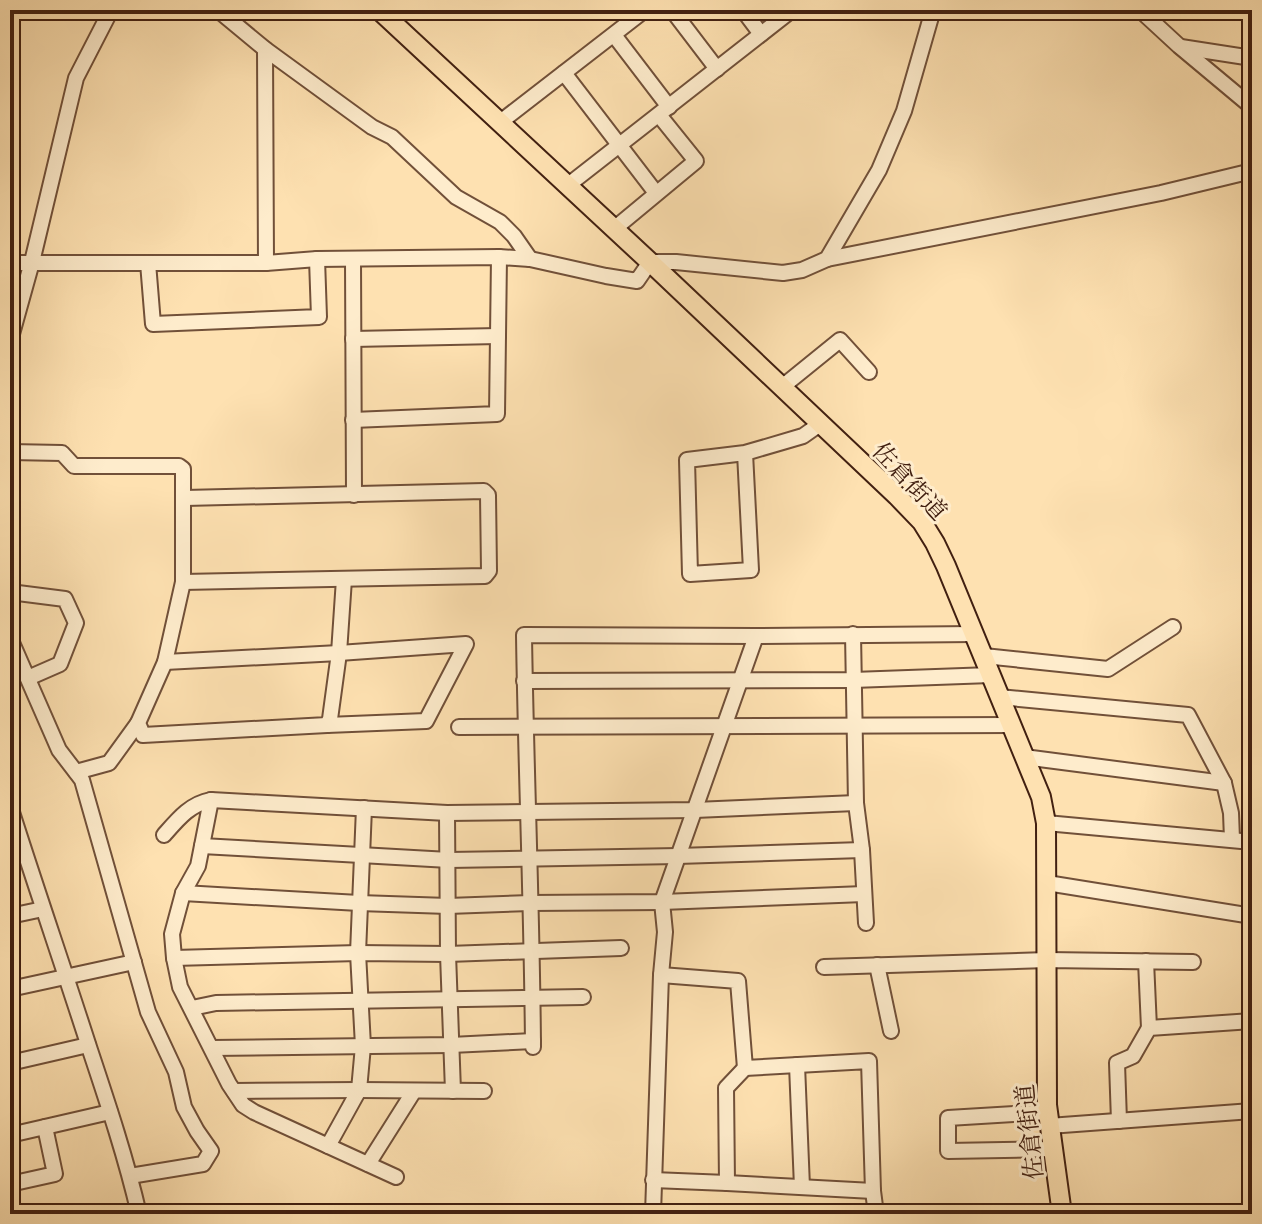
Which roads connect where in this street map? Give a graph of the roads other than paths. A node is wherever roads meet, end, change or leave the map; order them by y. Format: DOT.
graph roads {
  1 [pos="111,10"];
  2 [pos="218,10"];
  3 [pos="379,10"];
  4 [pos="645,10"];
  5 [pos="743,10"];
  6 [pos="792,10"];
  7 [pos="933,10"];
  8 [pos="1140,10"];
  9 [pos="674,11"];
  10 [pos="761,34"];
  11 [pos="614,35"];
  12 [pos="1179,46"];
  13 [pos="265,49"];
  14 [pos="1252,58"];
  15 [pos="717,69"];
  16 [pos="564,73"];
  17 [pos="1252,107"];
  18 [pos="664,111"];
  19 [pos="499,123"];
  20 [pos="620,145"];
  21 [pos="1252,171"];
  22 [pos="567,186"];
  23 [pos="656,193"];
  24 [pos="614,229"];
  25 [pos="499,257"];
  26 [pos="317,259"];
  27 [pos="353,259"];
  28 [pos="530,259"];
  29 [pos="827,259"];
  30 [pos="32,262"];
  31 [pos="650,262"];
  32 [pos="10,263"];
  33 [pos="148,263"];
  34 [pos="266,263"];
  35 [pos="498,336"];
  36 [pos="353,339"];
  37 [pos="10,341"];
  38 [pos="869,372"];
  39 [pos="782,387"];
  40 [pos="353,420"];
  41 [pos="820,424"];
  42 [pos="10,452"];
  43 [pos="745,453"];
  44 [pos="354,495"];
  45 [pos="185,498"];
  46 [pos="344,579"];
  47 [pos="183,582"];
  48 [pos="10,592"];
  49 [pos="1173,627"];
  50 [pos="853,634"];
  51 [pos="975,634"];
  52 [pos="756,636"];
  53 [pos="10,638"];
  54 [pos="339,653"];
  55 [pos="984,656"];
  56 [pos="165,662"];
  57 [pos="991,675"];
  58 [pos="28,678"];
  59 [pos="742,680"];
  60 [pos="853,680"];
  61 [pos="524,681"];
  62 [pos="999,697"];
  63 [pos="138,723"];
  64 [pos="327,725"];
  65 [pos="1011,725"];
  66 [pos="725,726"];
  67 [pos="854,726"];
  68 [pos="459,727"];
  69 [pos="527,728"];
  70 [pos="1024,757"];
  71 [pos="76,772"];
  72 [pos="1224,783"];
  73 [pos="211,800"];
  74 [pos="856,803"];
  75 [pos="10,806"];
  76 [pos="364,808"];
  77 [pos="695,810"];
  78 [pos="528,812"];
  79 [pos="447,813"];
  80 [pos="1046,823"];
  81 [pos="164,835"];
  82 [pos="1232,839"];
  83 [pos="15,841"];
  84 [pos="1252,842"];
  85 [pos="202,846"];
  86 [pos="862,850"];
  87 [pos="361,855"];
  88 [pos="678,856"];
  89 [pos="528,858"];
  90 [pos="449,860"];
  91 [pos="1047,883"];
  92 [pos="183,893"];
  93 [pos="864,894"];
  94 [pos="662,902"];
  95 [pos="359,903"];
  96 [pos="530,903"];
  97 [pos="448,906"];
  98 [pos="43,909"];
  99 [pos="10,916"];
  100 [pos="1252,916"];
  101 [pos="866,923"];
  102 [pos="621,948"];
  103 [pos="532,950"];
  104 [pos="358,953"];
  105 [pos="448,954"];
  106 [pos="174,958"];
  107 [pos="1047,960"];
  108 [pos="1146,961"];
  109 [pos="134,962"];
  110 [pos="1193,962"];
  111 [pos="877,965"];
  112 [pos="824,967"];
  113 [pos="661,975"];
  114 [pos="67,977"];
  115 [pos="10,989"];
  116 [pos="532,997"];
  117 [pos="583,997"];
  118 [pos="450,999"];
  119 [pos="359,1001"];
  120 [pos="192,1008"];
  121 [pos="1252,1021"];
  122 [pos="1149,1028"];
  123 [pos="891,1031"];
  124 [pos="88,1045"];
  125 [pos="451,1045"];
  126 [pos="363,1046"];
  127 [pos="212,1048"];
  128 [pos="10,1063"];
  129 [pos="797,1065"];
  130 [pos="745,1068"];
  131 [pos="359,1090"];
  132 [pos="234,1091"];
  133 [pos="414,1091"];
  134 [pos="453,1091"];
  135 [pos="484,1091"];
  136 [pos="1252,1111"];
  137 [pos="110,1112"];
  138 [pos="1048,1119"];
  139 [pos="1119,1121"];
  140 [pos="45,1127"];
  141 [pos="10,1135"];
  142 [pos="328,1146"];
  143 [pos="1052,1149"];
  144 [pos="368,1164"];
  145 [pos="130,1176"];
  146 [pos="396,1177"];
  147 [pos="653,1180"];
  148 [pos="727,1183"];
  149 [pos="10,1184"];
  150 [pos="802,1187"];
  151 [pos="873,1191"];
  152 [pos="139,1214"];
  153 [pos="653,1214"];
  154 [pos="876,1214"];
  155 [pos="1062,1214"];
  1 -- 30 [label="street"];
  2 -- 13 [label="street"];
  3 -- 19 [label="main road, 佐倉街道"];
  4 -- 11 [label="street"];
  5 -- 10 [label="street"];
  6 -- 10 [label="street"];
  7 -- 29 [label="street"];
  8 -- 12 [label="street"];
  9 -- 15 [label="street"];
  10 -- 15 [label="street"];
  11 -- 16 [label="street"];
  11 -- 18 [label="street"];
  12 -- 14 [label="street"];
  12 -- 17 [label="street"];
  13 -- 28 [label="street"];
  13 -- 34 [label="street"];
  15 -- 18 [label="street"];
  16 -- 19 [label="street"];
  16 -- 20 [label="street"];
  18 -- 20 [label="street"];
  18 -- 23 [label="street"];
  19 -- 22 [label="main road, 佐倉街道"];
  20 -- 22 [label="street"];
  20 -- 23 [label="street"];
  21 -- 29 [label="street"];
  22 -- 24 [label="main road, 佐倉街道"];
  23 -- 24 [label="street"];
  24 -- 31 [label="main road, 佐倉街道"];
  25 -- 27 [label="street"];
  25 -- 28 [label="street"];
  25 -- 35 [label="street"];
  26 -- 27 [label="street"];
  26 -- 33 [label="street"];
  26 -- 34 [label="street"];
  27 -- 36 [label="street"];
  28 -- 31 [label="street"];
  29 -- 31 [label="street"];
  30 -- 32 [label="street"];
  30 -- 33 [label="street"];
  30 -- 37 [label="street"];
  31 -- 39 [label="main road, 佐倉街道"];
  33 -- 34 [label="street"];
  35 -- 36 [label="street"];
  35 -- 40 [label="street"];
  36 -- 40 [label="street"];
  38 -- 39 [label="street"];
  39 -- 41 [label="main road, 佐倉街道"];
  40 -- 44 [label="street"];
  41 -- 43 [label="street"];
  41 -- 51 [label="main road, 佐倉街道"];
  42 -- 45 [label="street"];
  43 -- 43 [label="street"];
  44 -- 45 [label="street"];
  44 -- 46 [label="street"];
  45 -- 47 [label="street"];
  46 -- 47 [label="street"];
  46 -- 54 [label="street"];
  47 -- 56 [label="street"];
  48 -- 58 [label="street"];
  49 -- 55 [label="street"];
  50 -- 51 [label="street"];
  50 -- 52 [label="street"];
  50 -- 60 [label="street"];
  51 -- 55 [label="main road, 佐倉街道"];
  52 -- 59 [label="street"];
  52 -- 61 [label="street"];
  53 -- 58 [label="street"];
  54 -- 56 [label="street"];
  54 -- 64 [label="street"];
  54 -- 64 [label="street"];
  55 -- 57 [label="main road, 佐倉街道"];
  56 -- 63 [label="street"];
  57 -- 60 [label="street"];
  57 -- 62 [label="main road, 佐倉街道"];
  58 -- 71 [label="street"];
  59 -- 60 [label="street"];
  59 -- 61 [label="street"];
  59 -- 66 [label="street"];
  60 -- 67 [label="street"];
  61 -- 69 [label="street"];
  62 -- 65 [label="main road, 佐倉街道"];
  62 -- 72 [label="street"];
  63 -- 64 [label="street"];
  63 -- 71 [label="street"];
  65 -- 67 [label="street"];
  65 -- 70 [label="main road, 佐倉街道"];
  66 -- 67 [label="street"];
  66 -- 69 [label="street"];
  66 -- 77 [label="street"];
  67 -- 74 [label="street"];
  68 -- 69 [label="street"];
  69 -- 78 [label="street"];
  70 -- 72 [label="street"];
  70 -- 80 [label="main road, 佐倉街道"];
  71 -- 109 [label="street"];
  72 -- 82 [label="street"];
  73 -- 76 [label="street"];
  73 -- 81 [label="street"];
  73 -- 85 [label="street"];
  74 -- 77 [label="street"];
  74 -- 86 [label="street"];
  75 -- 83 [label="street"];
  76 -- 79 [label="street"];
  76 -- 87 [label="street"];
  77 -- 78 [label="street"];
  77 -- 88 [label="street"];
  78 -- 79 [label="street"];
  78 -- 89 [label="street"];
  79 -- 90 [label="street"];
  80 -- 82 [label="street"];
  80 -- 91 [label="main road, 佐倉街道"];
  82 -- 84 [label="street"];
  83 -- 98 [label="street"];
  85 -- 87 [label="street"];
  85 -- 92 [label="street"];
  86 -- 88 [label="street"];
  86 -- 93 [label="street"];
  87 -- 90 [label="street"];
  87 -- 95 [label="street"];
  88 -- 89 [label="street"];
  88 -- 94 [label="street"];
  89 -- 90 [label="street"];
  89 -- 96 [label="street"];
  90 -- 97 [label="street"];
  91 -- 100 [label="street"];
  91 -- 107 [label="main road, 佐倉街道"];
  92 -- 95 [label="street"];
  92 -- 106 [label="street"];
  93 -- 94 [label="street"];
  93 -- 101 [label="street"];
  94 -- 96 [label="street"];
  94 -- 113 [label="street"];
  95 -- 97 [label="street"];
  95 -- 104 [label="street"];
  96 -- 97 [label="street"];
  96 -- 103 [label="street"];
  97 -- 105 [label="street"];
  98 -- 99 [label="street"];
  98 -- 114 [label="street"];
  102 -- 103 [label="street"];
  103 -- 105 [label="street"];
  103 -- 116 [label="street"];
  104 -- 105 [label="street"];
  104 -- 106 [label="street"];
  104 -- 119 [label="street"];
  105 -- 118 [label="street"];
  106 -- 120 [label="street"];
  107 -- 108 [label="street"];
  107 -- 111 [label="street"];
  107 -- 138 [label="main road, 佐倉街道"];
  108 -- 110 [label="street"];
  108 -- 122 [label="street"];
  109 -- 114 [label="street"];
  109 -- 145 [label="street"];
  111 -- 112 [label="street"];
  111 -- 123 [label="street"];
  113 -- 130 [label="street"];
  113 -- 147 [label="street"];
  114 -- 115 [label="street"];
  114 -- 124 [label="street"];
  116 -- 117 [label="street"];
  116 -- 118 [label="street"];
  116 -- 125 [label="street"];
  118 -- 119 [label="street"];
  118 -- 125 [label="street"];
  119 -- 120 [label="street"];
  119 -- 126 [label="street"];
  120 -- 127 [label="street"];
  121 -- 122 [label="street"];
  122 -- 139 [label="street"];
  124 -- 128 [label="street"];
  124 -- 137 [label="street"];
  125 -- 126 [label="street"];
  125 -- 134 [label="street"];
  126 -- 127 [label="street"];
  126 -- 131 [label="street"];
  127 -- 132 [label="street"];
  129 -- 130 [label="street"];
  129 -- 150 [label="street"];
  129 -- 151 [label="street"];
  130 -- 148 [label="street"];
  131 -- 132 [label="street"];
  131 -- 133 [label="street"];
  131 -- 142 [label="street"];
  132 -- 142 [label="street"];
  133 -- 134 [label="street"];
  133 -- 144 [label="street"];
  134 -- 135 [label="street"];
  136 -- 139 [label="street"];
  137 -- 140 [label="street"];
  137 -- 145 [label="street"];
  138 -- 139 [label="street"];
  138 -- 143 [label="main road, 佐倉街道"];
  138 -- 143 [label="street"];
  140 -- 141 [label="street"];
  140 -- 149 [label="street"];
  142 -- 144 [label="street"];
  143 -- 155 [label="main road, 佐倉街道"];
  144 -- 146 [label="street"];
  145 -- 152 [label="street"];
  147 -- 148 [label="street"];
  147 -- 153 [label="street"];
  148 -- 150 [label="street"];
  150 -- 151 [label="street"];
  151 -- 154 [label="street"];
}
